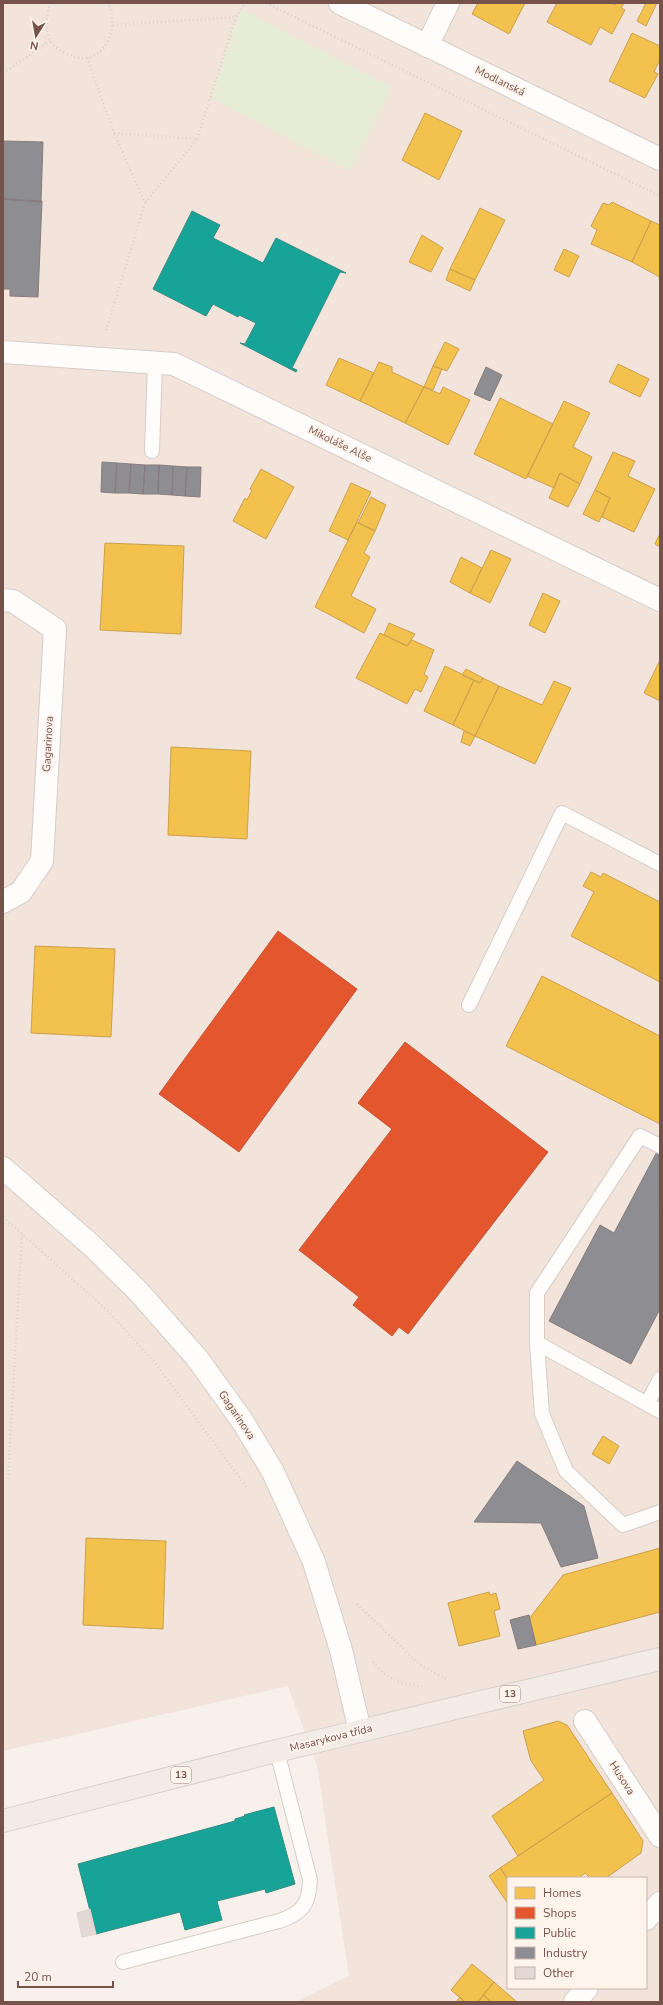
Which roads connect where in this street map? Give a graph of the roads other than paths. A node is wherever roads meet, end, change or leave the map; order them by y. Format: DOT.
graph roads {
  1 [pos="340,3"];
  2 [pos="448,3"];
  3 [pos="427,46"];
  4 [pos="660,159"];
  5 [pos="3,352"];
  6 [pos="155,362"];
  7 [pos="152,451"];
  8 [pos="3,600"];
  9 [pos="660,600"];
  10 [pos="660,864"];
  11 [pos="3,902"];
  12 [pos="470,1005"];
  13 [pos="660,1146"];
  14 [pos="3,1168"];
  15 [pos="537,1343"];
  16 [pos="660,1379"];
  17 [pos="647,1404"];
  18 [pos="660,1411"];
  19 [pos="660,1512"];
  20 [pos="660,1659"];
  21 [pos="585,1721"];
  22 [pos="360,1731"];
  23 [pos="277,1751"];
  24 [pos="3,1821"];
  25 [pos="660,1836"];
  26 [pos="660,1903"];
  27 [pos="647,1918"];
  28 [pos="123,1962"];
  29 [pos="586,1989"];
  30 [pos="575,2002"];
  1 -- 3 [label="street, Modlanská"];
  2 -- 3 [label="street"];
  3 -- 4 [label="street, Modlanská"];
  5 -- 6 [label="street, Mikoláše Alše"];
  6 -- 7 [label="lane"];
  6 -- 9 [label="street, Mikoláše Alše"];
  8 -- 11 [label="street, Gagarinova"];
  10 -- 12 [label="lane"];
  13 -- 15 [label="lane"];
  14 -- 22 [label="street, Gagarinova"];
  15 -- 17 [label="lane"];
  15 -- 19 [label="lane"];
  16 -- 17 [label="lane"];
  17 -- 18 [label="lane"];
  20 -- 22 [label="main road, Masarykova třída / 13"];
  21 -- 25 [label="street, Husova"];
  22 -- 23 [label="main road, Masarykova třída / 13"];
  23 -- 24 [label="main road, Masarykova třída / 13"];
  23 -- 28 [label="lane"];
  26 -- 27 [label="street"];
  29 -- 30 [label="street"];
}
